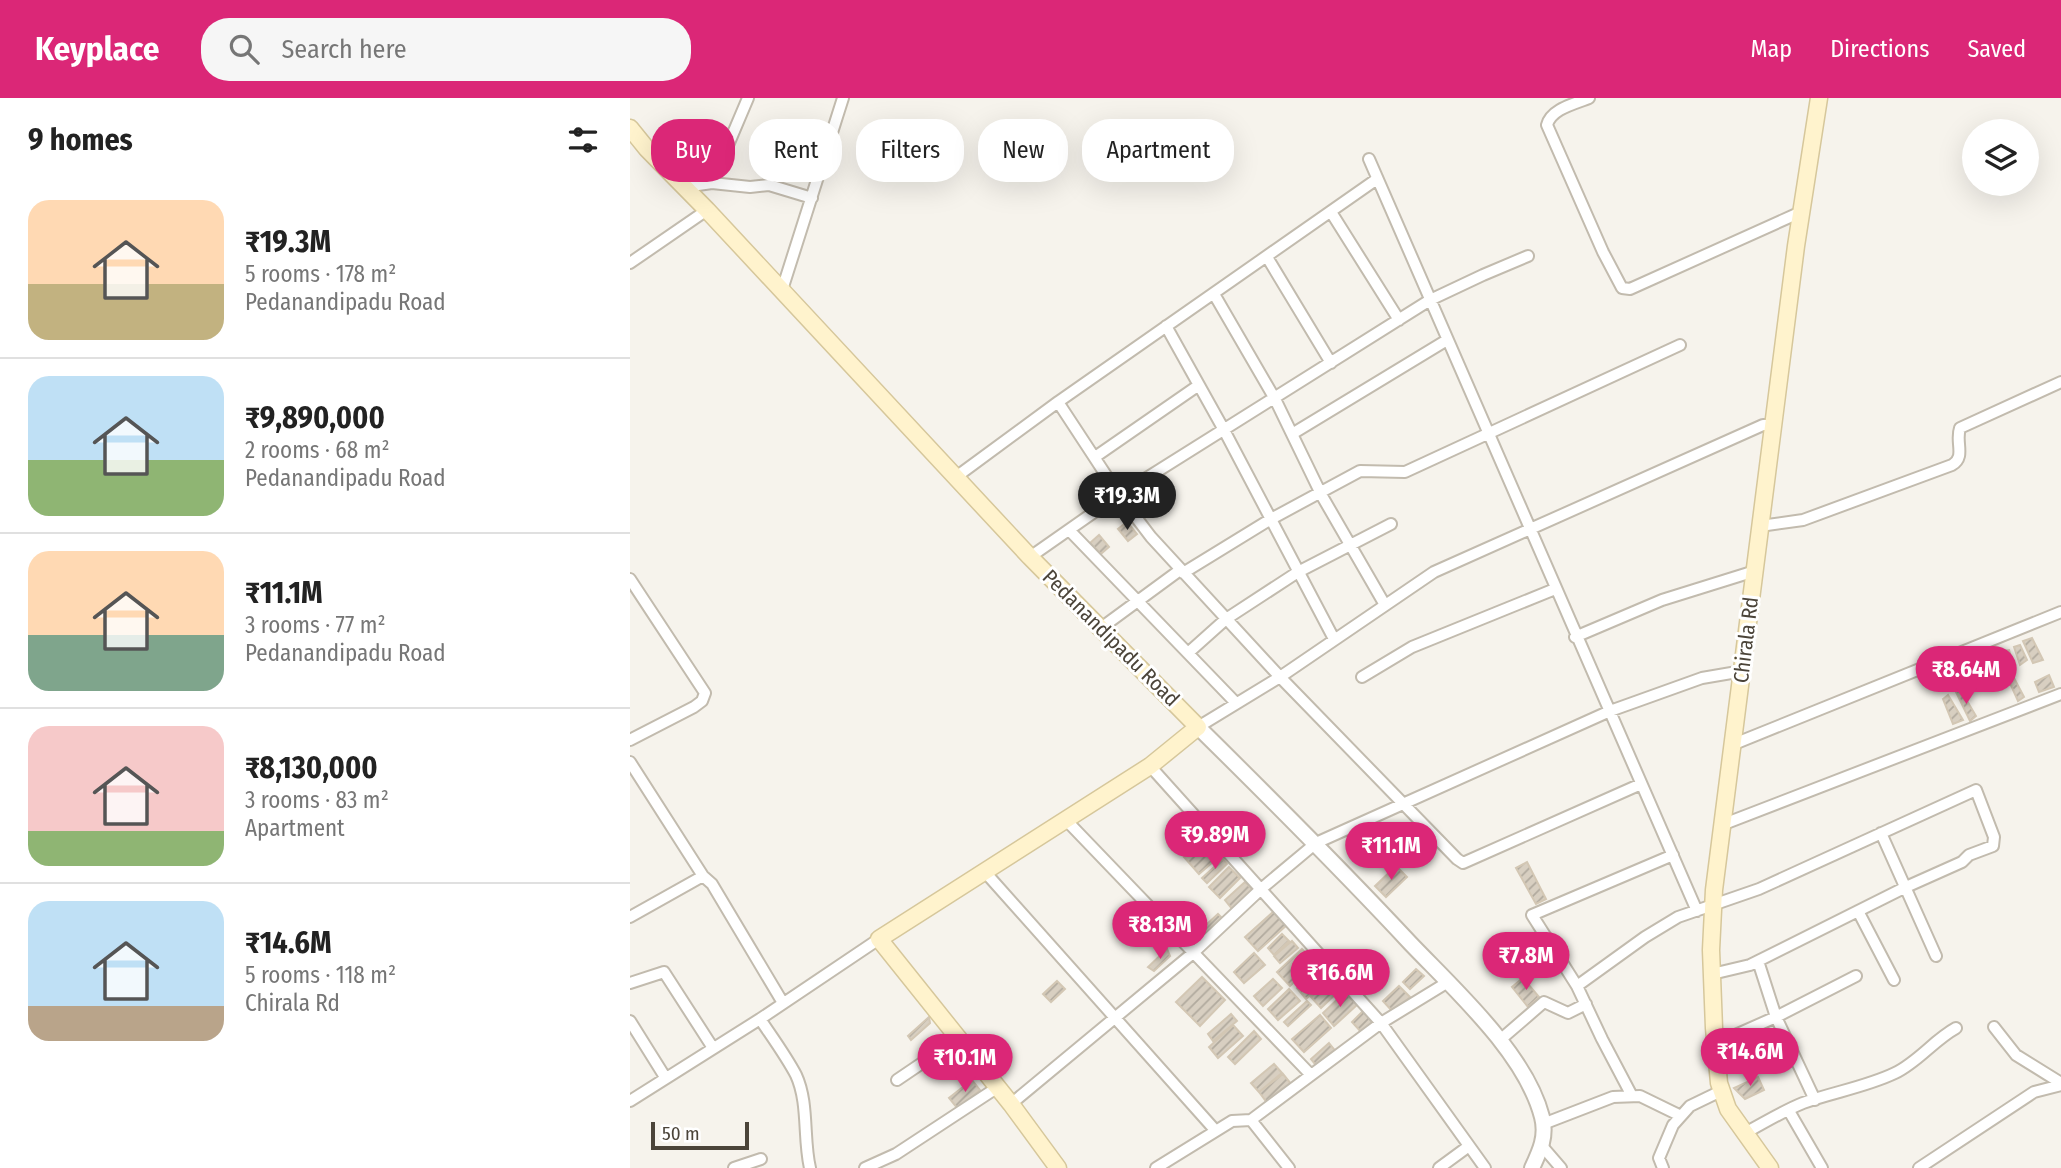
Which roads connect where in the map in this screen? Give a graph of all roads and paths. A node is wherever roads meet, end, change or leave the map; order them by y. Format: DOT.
graph roads {
  1 [pos="748,98"];
  2 [pos="843,98"];
  3 [pos="1588,98"];
  4 [pos="1819,98"];
  5 [pos="630,128"];
  6 [pos="1369,159"];
  7 [pos="1377,179"];
  8 [pos="712,183"];
  9 [pos="684,187"];
  10 [pos="812,198"];
  11 [pos="707,210"];
  12 [pos="1331,212"];
  13 [pos="1801,212"];
  14 [pos="1528,256"];
  15 [pos="1267,257"];
  16 [pos="630,263"];
  17 [pos="782,290"];
  18 [pos="1214,294"];
  19 [pos="1430,300"];
  20 [pos="1399,320"];
  21 [pos="1166,326"];
  22 [pos="1447,340"];
  23 [pos="1680,345"];
  24 [pos="1331,363"];
  25 [pos="2061,382"];
  26 [pos="1199,385"];
  27 [pos="1275,398"];
  28 [pos="1058,402"];
  29 [pos="1773,425"];
  30 [pos="1224,430"];
  31 [pos="1487,433"];
  32 [pos="1292,434"];
  33 [pos="1095,457"];
  34 [pos="956,477"];
  35 [pos="1320,491"];
  36 [pos="1119,495"];
  37 [pos="1271,519"];
  38 [pos="1391,524"];
  39 [pos="1760,526"];
  40 [pos="1069,530"];
  41 [pos="1529,530"];
  42 [pos="1350,545"];
  43 [pos="1030,557"];
  44 [pos="1755,571"];
  45 [pos="1182,572"];
  46 [pos="1298,572"];
  47 [pos="630,579"];
  48 [pos="1555,589"];
  49 [pos="1137,600"];
  50 [pos="1385,604"];
  51 [pos="2061,612"];
  52 [pos="1226,619"];
  53 [pos="1101,628"];
  54 [pos="1575,636"];
  55 [pos="1334,639"];
  56 [pos="1188,653"];
  57 [pos="1743,671"];
  58 [pos="1280,677"];
  59 [pos="1362,677"];
  60 [pos="2061,694"];
  61 [pos="1236,703"];
  62 [pos="1610,711"];
  63 [pos="1198,727"];
  64 [pos="630,740"];
  65 [pos="1734,744"];
  66 [pos="630,762"];
  67 [pos="1150,766"];
  68 [pos="1641,784"];
  69 [pos="1404,803"];
  70 [pos="1066,820"];
  71 [pos="1724,824"];
  72 [pos="1881,833"];
  73 [pos="1316,843"];
  74 [pos="1672,855"];
  75 [pos="985,872"];
  76 [pos="703,876"];
  77 [pos="1906,887"];
  78 [pos="1261,889"];
  79 [pos="1713,906"];
  80 [pos="1697,911"];
  81 [pos="1858,911"];
  82 [pos="630,917"];
  83 [pos="879,939"];
  84 [pos="1193,953"];
  85 [pos="1936,956"];
  86 [pos="1758,961"];
  87 [pos="1712,974"];
  88 [pos="1856,976"];
  89 [pos="1894,980"];
  90 [pos="1448,982"];
  91 [pos="630,983"];
  92 [pos="1577,986"];
  93 [pos="783,1003"];
  94 [pos="1586,1004"];
  95 [pos="1776,1017"];
  96 [pos="1115,1018"];
  97 [pos="760,1019"];
  98 [pos="630,1021"];
  99 [pos="1381,1023"];
  100 [pos="1994,1027"];
  101 [pos="1956,1028"];
  102 [pos="958,1038"];
  103 [pos="1500,1040"];
  104 [pos="1715,1044"];
  105 [pos="713,1048"];
  106 [pos="1311,1075"];
  107 [pos="666,1077"];
  108 [pos="897,1080"];
  109 [pos="2061,1084"];
  110 [pos="998,1087"];
  111 [pos="1721,1091"];
  112 [pos="1632,1096"];
  113 [pos="1815,1100"];
  114 [pos="630,1101"];
  115 [pos="1011,1104"];
  116 [pos="1788,1111"];
  117 [pos="1681,1116"];
  118 [pos="1251,1120"];
  119 [pos="1543,1124"];
  120 [pos="1215,1130"];
  121 [pos="1745,1133"];
  122 [pos="1469,1146"];
  123 [pos="1542,1146"];
  124 [pos="761,1159"];
  125 [pos="734,1168"];
  126 [pos="810,1168"];
  127 [pos="865,1168"];
  128 [pos="1058,1168"];
  129 [pos="1156,1168"];
  130 [pos="1289,1168"];
  131 [pos="1439,1168"];
  132 [pos="1485,1168"];
  133 [pos="1532,1168"];
  134 [pos="1561,1168"];
  135 [pos="1663,1168"];
  136 [pos="1770,1168"];
  137 [pos="1822,1168"];
  138 [pos="1919,1168"];
  1 -- 8 [label="street"];
  2 -- 10 [label="street"];
  3 -- 13 [label="street"];
  4 -- 13 [label="main road, Chirala Rd"];
  5 -- 9 [label="main road, Pedanandipadu Road"];
  6 -- 7 [label="street"];
  7 -- 12 [label="street"];
  7 -- 19 [label="street"];
  8 -- 9 [label="street"];
  8 -- 10 [label="street"];
  9 -- 11 [label="main road, Pedanandipadu Road"];
  10 -- 17 [label="street"];
  11 -- 16 [label="street"];
  11 -- 17 [label="main road, Pedanandipadu Road"];
  12 -- 15 [label="street"];
  12 -- 20 [label="street"];
  13 -- 29 [label="main road, Chirala Rd"];
  14 -- 19 [label="street"];
  15 -- 18 [label="street"];
  15 -- 24 [label="street"];
  17 -- 34 [label="main road, Pedanandipadu Road"];
  18 -- 21 [label="street"];
  18 -- 27 [label="street"];
  19 -- 20 [label="street"];
  19 -- 22 [label="street"];
  20 -- 24 [label="street"];
  21 -- 26 [label="street"];
  21 -- 28 [label="street"];
  22 -- 31 [label="street"];
  22 -- 32 [label="street"];
  23 -- 31 [label="street"];
  24 -- 27 [label="street"];
  25 -- 39 [label="street"];
  26 -- 30 [label="street"];
  26 -- 33 [label="street"];
  27 -- 30 [label="street"];
  27 -- 32 [label="street"];
  28 -- 33 [label="street"];
  28 -- 34 [label="street"];
  29 -- 39 [label="main road, Chirala Rd"];
  29 -- 41 [label="street"];
  30 -- 36 [label="street"];
  30 -- 37 [label="street"];
  31 -- 35 [label="street"];
  31 -- 41 [label="street"];
  32 -- 35 [label="street"];
  33 -- 36 [label="street"];
  34 -- 43 [label="main road, Pedanandipadu Road"];
  35 -- 37 [label="street"];
  35 -- 42 [label="street"];
  36 -- 40 [label="street"];
  36 -- 45 [label="street"];
  37 -- 45 [label="street"];
  37 -- 46 [label="street"];
  38 -- 42 [label="street"];
  39 -- 44 [label="main road, Chirala Rd"];
  40 -- 43 [label="street"];
  40 -- 49 [label="street"];
  41 -- 48 [label="street"];
  41 -- 50 [label="street"];
  42 -- 46 [label="street"];
  42 -- 50 [label="street"];
  43 -- 53 [label="main road, Pedanandipadu Road"];
  44 -- 54 [label="street"];
  44 -- 57 [label="main road, Chirala Rd"];
  45 -- 49 [label="street"];
  45 -- 52 [label="street"];
  46 -- 52 [label="street"];
  46 -- 55 [label="street"];
  47 -- 64 [label="street"];
  48 -- 54 [label="street"];
  48 -- 59 [label="street"];
  49 -- 53 [label="street"];
  49 -- 56 [label="street"];
  50 -- 55 [label="street"];
  51 -- 65 [label="street"];
  52 -- 56 [label="street"];
  52 -- 58 [label="street"];
  53 -- 63 [label="main road, Pedanandipadu Road"];
  54 -- 62 [label="street"];
  55 -- 58 [label="street"];
  56 -- 61 [label="street"];
  57 -- 62 [label="street"];
  57 -- 65 [label="main road, Chirala Rd"];
  58 -- 61 [label="street"];
  58 -- 69 [label="street"];
  60 -- 71 [label="street"];
  61 -- 63 [label="street"];
  62 -- 68 [label="street"];
  62 -- 69 [label="street"];
  63 -- 67 [label="main road"];
  63 -- 73 [label="street, Pedanandipadu Road"];
  65 -- 71 [label="main road, Chirala Rd"];
  66 -- 76 [label="street"];
  67 -- 70 [label="main road"];
  67 -- 78 [label="street"];
  68 -- 69 [label="street"];
  68 -- 74 [label="street"];
  69 -- 73 [label="street"];
  70 -- 75 [label="main road"];
  70 -- 84 [label="street"];
  71 -- 79 [label="main road, Chirala Rd"];
  72 -- 77 [label="street"];
  72 -- 77 [label="street"];
  72 -- 79 [label="street"];
  73 -- 78 [label="street"];
  73 -- 90 [label="street, Pedanandipadu Road"];
  74 -- 80 [label="street"];
  74 -- 92 [label="street"];
  75 -- 83 [label="main road"];
  75 -- 96 [label="street"];
  76 -- 82 [label="street"];
  76 -- 93 [label="street"];
  77 -- 81 [label="street"];
  77 -- 85 [label="street"];
  78 -- 84 [label="street"];
  78 -- 99 [label="street"];
  79 -- 80 [label="street"];
  79 -- 87 [label="main road, Chirala Rd"];
  80 -- 92 [label="street"];
  81 -- 86 [label="street"];
  81 -- 89 [label="street"];
  83 -- 93 [label="street"];
  83 -- 102 [label="main road"];
  84 -- 96 [label="street"];
  84 -- 106 [label="street"];
  86 -- 87 [label="street"];
  86 -- 95 [label="street"];
  87 -- 104 [label="main road, Chirala Rd"];
  88 -- 95 [label="street"];
  90 -- 99 [label="street"];
  90 -- 103 [label="street, Pedanandipadu Road"];
  91 -- 105 [label="street"];
  92 -- 94 [label="street"];
  93 -- 97 [label="street"];
  94 -- 103 [label="street"];
  94 -- 112 [label="street"];
  95 -- 104 [label="street"];
  95 -- 113 [label="street"];
  96 -- 115 [label="street"];
  96 -- 120 [label="street"];
  97 -- 105 [label="street"];
  97 -- 126 [label="street"];
  98 -- 107 [label="street"];
  99 -- 106 [label="street"];
  99 -- 122 [label="street"];
  100 -- 109 [label="street"];
  101 -- 113 [label="street"];
  102 -- 108 [label="street"];
  102 -- 110 [label="main road"];
  103 -- 119 [label="street, Pedanandipadu Road"];
  104 -- 111 [label="main road, Chirala Rd"];
  105 -- 107 [label="street"];
  106 -- 118 [label="street"];
  107 -- 114 [label="street"];
  109 -- 138 [label="street"];
  110 -- 115 [label="main road"];
  110 -- 127 [label="street"];
  111 -- 117 [label="street"];
  111 -- 121 [label="main road, Chirala Rd"];
  112 -- 117 [label="street"];
  112 -- 119 [label="street"];
  113 -- 116 [label="street"];
  115 -- 128 [label="main road"];
  116 -- 121 [label="street"];
  116 -- 137 [label="street"];
  117 -- 135 [label="street"];
  118 -- 120 [label="street"];
  118 -- 130 [label="street"];
  119 -- 123 [label="street, Pedanandipadu Road"];
  120 -- 129 [label="street"];
  121 -- 136 [label="main road, Chirala Rd"];
  122 -- 131 [label="street"];
  122 -- 132 [label="street"];
  123 -- 133 [label="street, Pedanandipadu Road"];
  123 -- 134 [label="street"];
  124 -- 125 [label="street"];
}
